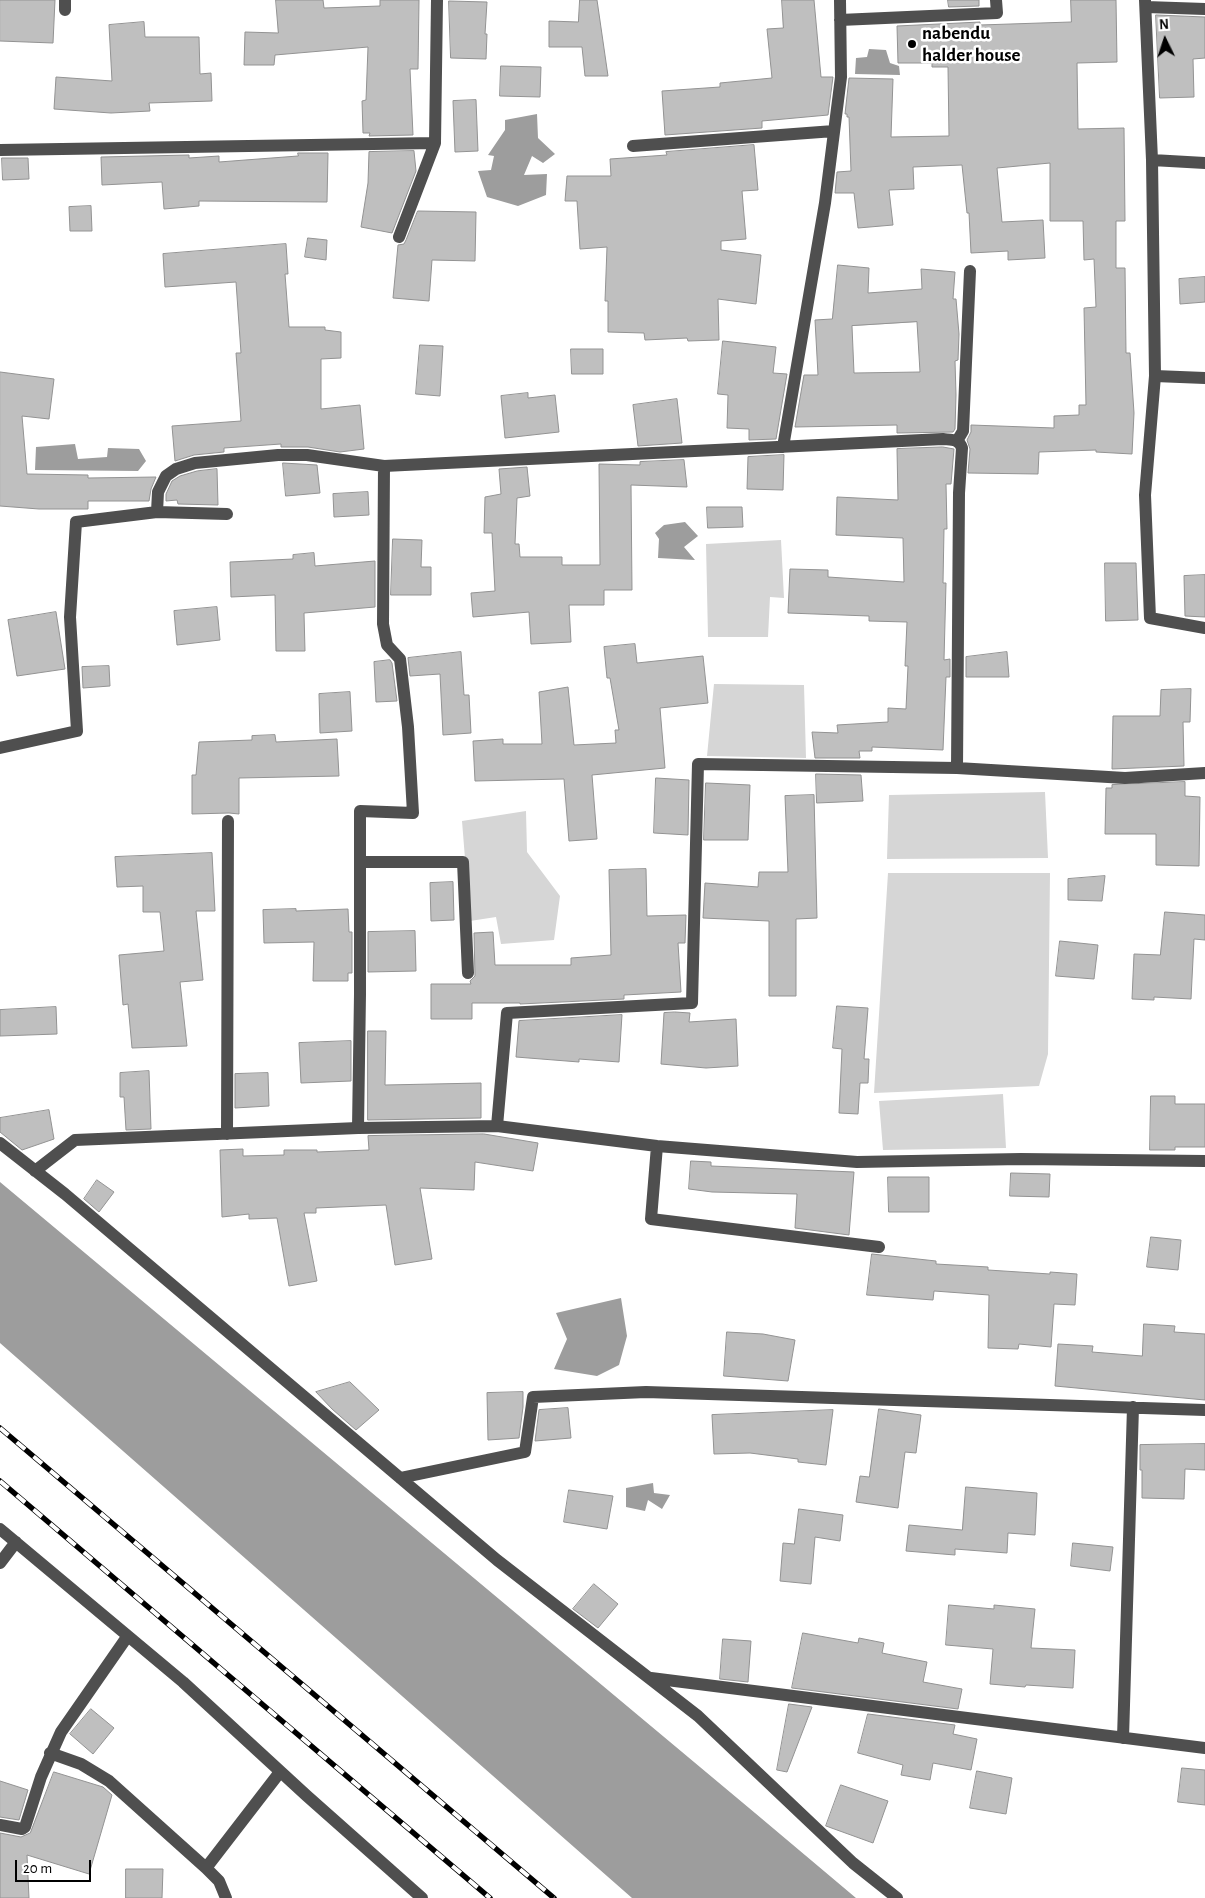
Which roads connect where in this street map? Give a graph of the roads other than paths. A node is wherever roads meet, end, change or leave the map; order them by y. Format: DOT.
graph roads {
  1 [pos="437,0"];
  2 [pos="840,0"];
  3 [pos="996,0"];
  4 [pos="1145,4"];
  5 [pos="1205,9"];
  6 [pos="840,20"];
  7 [pos="834,131"];
  8 [pos="435,143"];
  9 [pos="633,146"];
  10 [pos="0,150"];
  11 [pos="1152,160"];
  12 [pos="1205,163"];
  13 [pos="399,237"];
  14 [pos="970,271"];
  15 [pos="1155,376"];
  16 [pos="1205,378"];
  17 [pos="957,441"];
  18 [pos="783,447"];
  19 [pos="384,466"];
  20 [pos="157,512"];
  21 [pos="227,514"];
  22 [pos="1205,628"];
  23 [pos="0,748"];
  24 [pos="957,768"];
  25 [pos="1205,773"];
  26 [pos="228,821"];
  27 [pos="360,862"];
  28 [pos="468,974"];
  29 [pos="497,1126"];
  30 [pos="358,1128"];
  31 [pos="227,1134"];
  32 [pos="0,1143"];
  33 [pos="657,1146"];
  34 [pos="1205,1161"];
  35 [pos="36,1171"];
  36 [pos="878,1247"];
  37 [pos="1133,1407"];
  38 [pos="1205,1410"];
  39 [pos="400,1478"];
  40 [pos="0,1529"];
  41 [pos="16,1542"];
  42 [pos="0,1563"];
  43 [pos="127,1637"];
  44 [pos="651,1678"];
  45 [pos="1123,1738"];
  46 [pos="1205,1748"];
  47 [pos="50,1753"];
  48 [pos="280,1772"];
  49 [pos="0,1825"];
  50 [pos="206,1868"];
  51 [pos="226,1898"];
  52 [pos="422,1898"];
  53 [pos="897,1898"];
  1 -- 8 [label="street"];
  2 -- 6 [label="street"];
  3 -- 6 [label="street"];
  4 -- 5 [label="street"];
  4 -- 11 [label="street"];
  6 -- 7 [label="street"];
  7 -- 9 [label="street"];
  7 -- 18 [label="street"];
  8 -- 10 [label="street"];
  8 -- 13 [label="street"];
  11 -- 12 [label="street"];
  11 -- 15 [label="street"];
  14 -- 17 [label="street"];
  15 -- 16 [label="street"];
  15 -- 22 [label="street"];
  17 -- 18 [label="street"];
  17 -- 24 [label="street"];
  18 -- 19 [label="street"];
  19 -- 20 [label="street"];
  19 -- 27 [label="street"];
  20 -- 21 [label="street"];
  20 -- 23 [label="street"];
  24 -- 25 [label="street"];
  24 -- 29 [label="street"];
  26 -- 31 [label="street"];
  27 -- 28 [label="street"];
  27 -- 30 [label="street"];
  29 -- 30 [label="street"];
  29 -- 33 [label="street"];
  30 -- 31 [label="street"];
  31 -- 35 [label="street"];
  32 -- 35 [label="street"];
  33 -- 34 [label="street"];
  33 -- 36 [label="street"];
  35 -- 39 [label="street"];
  37 -- 38 [label="street"];
  37 -- 39 [label="street"];
  37 -- 45 [label="street"];
  39 -- 44 [label="street"];
  40 -- 41 [label="street"];
  41 -- 42 [label="street"];
  41 -- 43 [label="street"];
  43 -- 47 [label="street"];
  43 -- 48 [label="street"];
  44 -- 45 [label="street"];
  44 -- 53 [label="street"];
  45 -- 46 [label="street"];
  47 -- 49 [label="street"];
  47 -- 50 [label="street"];
  48 -- 50 [label="street"];
  48 -- 52 [label="street"];
  50 -- 51 [label="street"];
}
